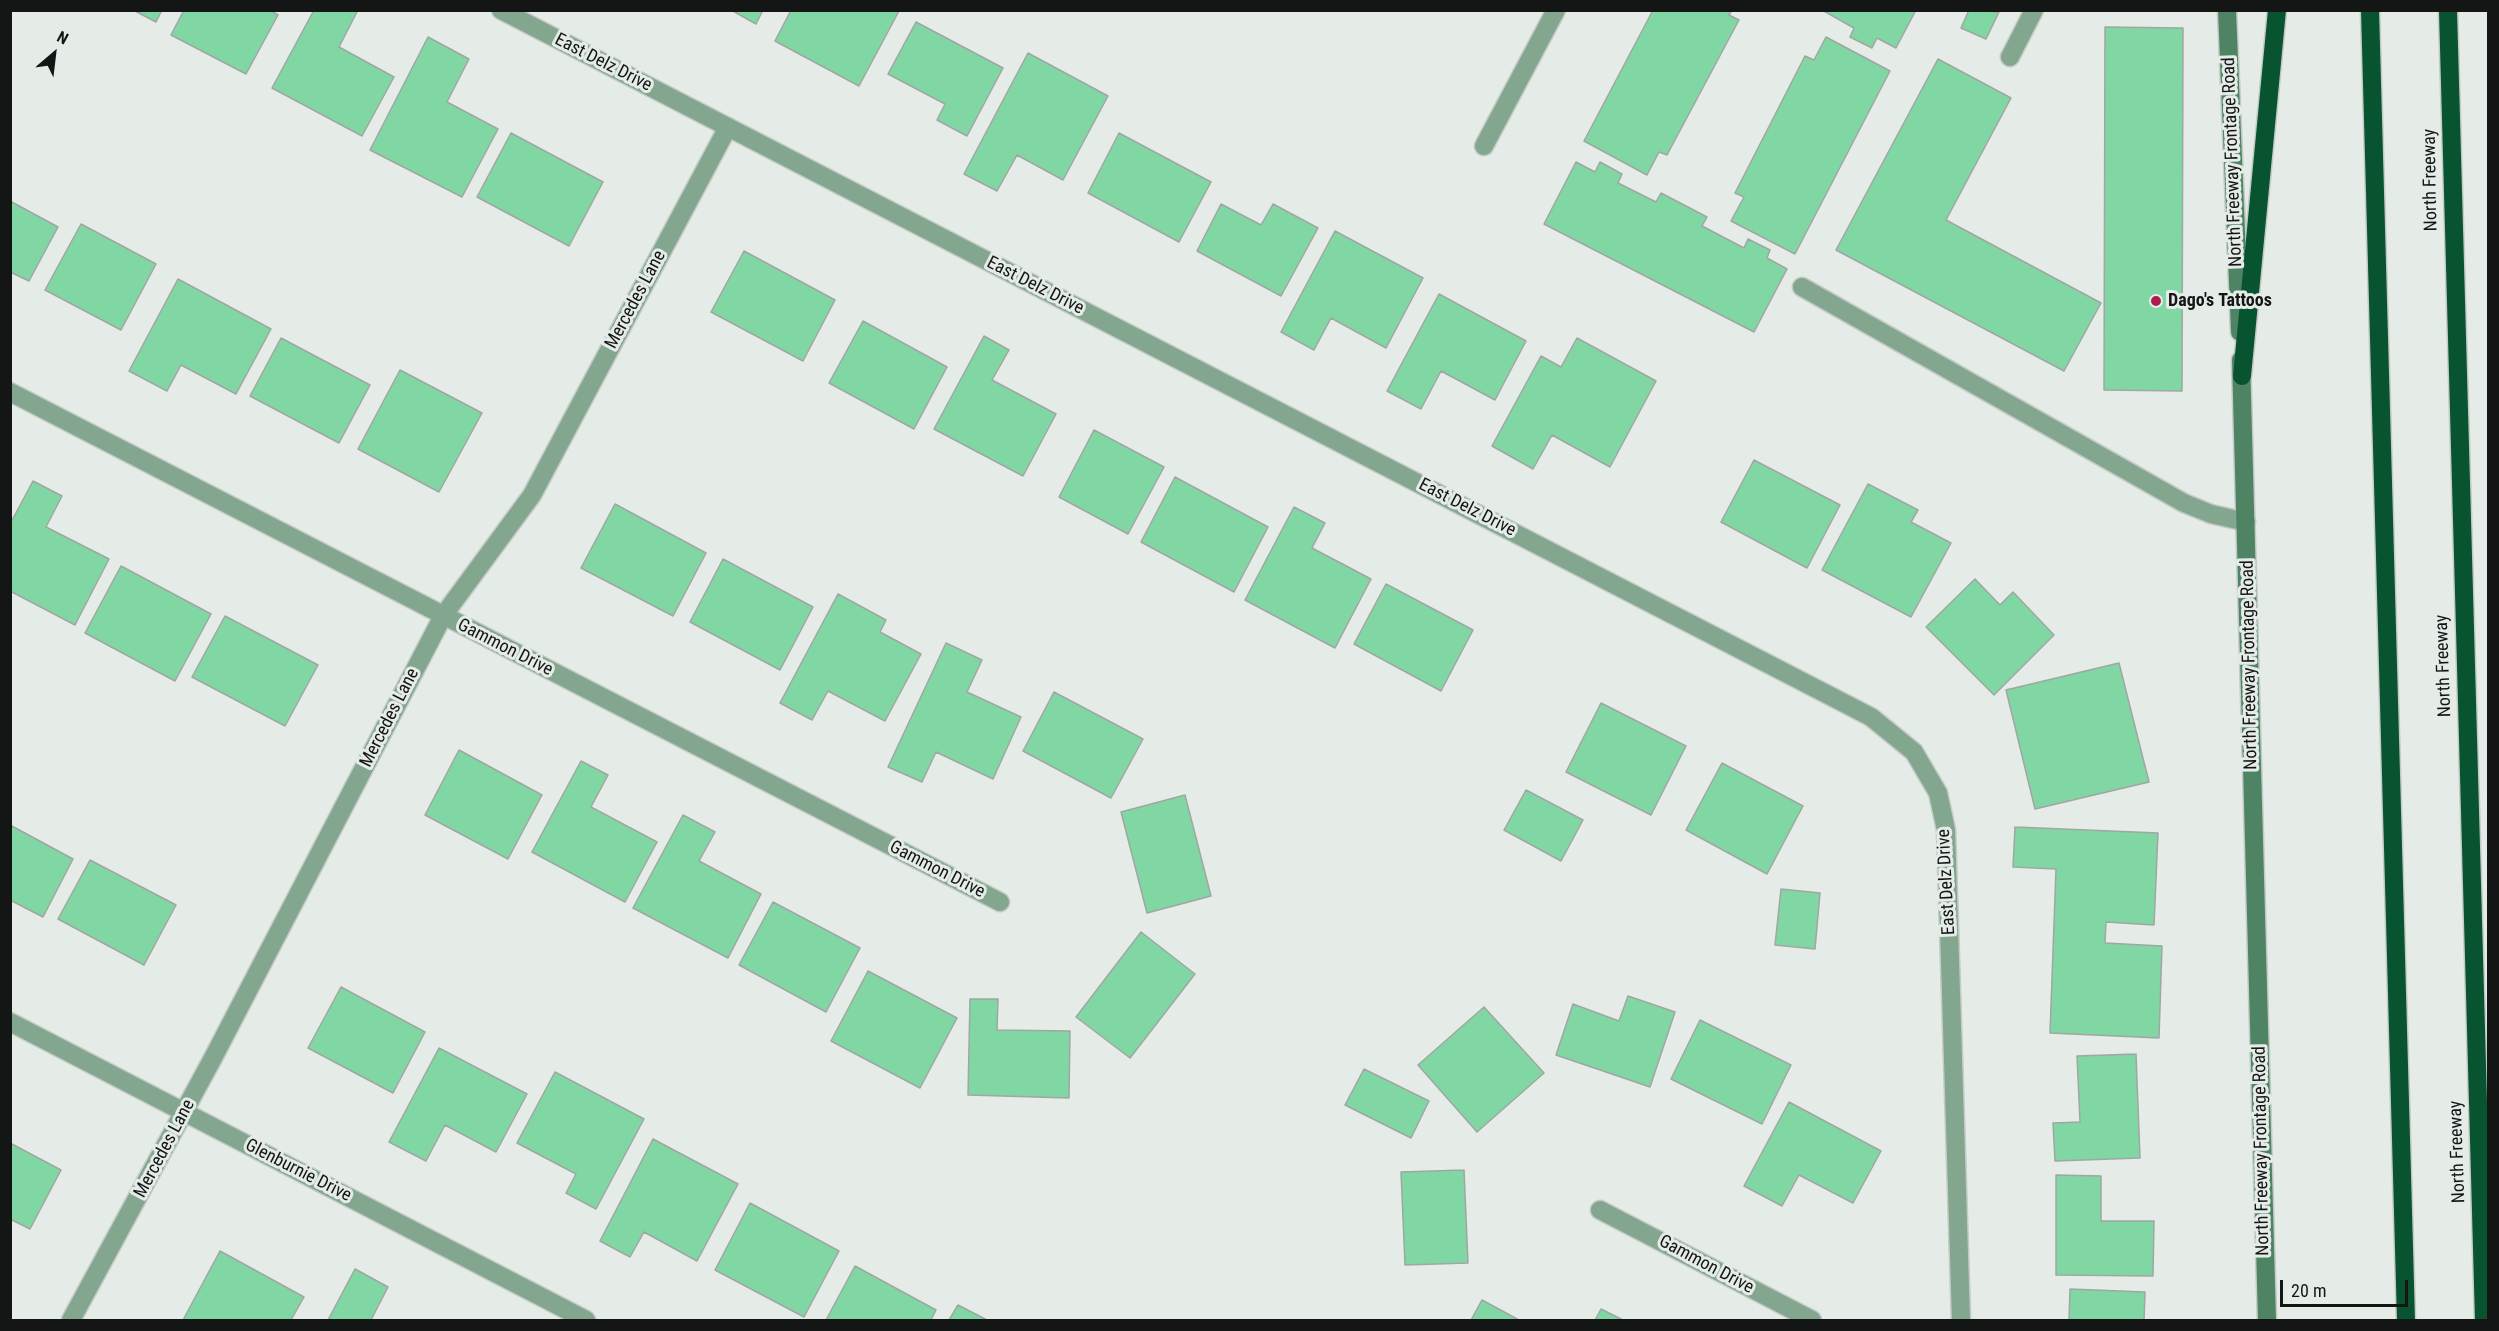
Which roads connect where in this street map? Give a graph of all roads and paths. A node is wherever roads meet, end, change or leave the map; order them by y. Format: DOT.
graph roads {
  1 [pos="501,10"];
  2 [pos="1556,10"];
  3 [pos="2034,10"];
  4 [pos="2227,10"];
  5 [pos="2277,10"];
  6 [pos="2370,10"];
  7 [pos="2448,10"];
  8 [pos="2010,57"];
  9 [pos="728,127"];
  10 [pos="1484,146"];
  11 [pos="1802,287"];
  12 [pos="2242,376"];
  13 [pos="10,392"];
  14 [pos="2246,522"];
  15 [pos="443,616"];
  16 [pos="1000,902"];
  17 [pos="10,1022"];
  18 [pos="184,1112"];
  19 [pos="1600,1210"];
  20 [pos="71,1320"];
  21 [pos="586,1320"];
  22 [pos="1812,1320"];
  23 [pos="1961,1320"];
  24 [pos="2267,1320"];
  25 [pos="2406,1320"];
  26 [pos="2484,1320"];
  1 -- 9 [label="street, East Delz Drive"];
  2 -- 10 [label="street"];
  3 -- 8 [label="street"];
  4 -- 12 [label="main road, North Freeway Frontage Road"];
  5 -- 12 [label="highway"];
  6 -- 25 [label="highway"];
  7 -- 26 [label="highway, North Freeway"];
  9 -- 15 [label="street, Mercedes Lane"];
  9 -- 23 [label="street, East Delz Drive"];
  11 -- 14 [label="street"];
  12 -- 14 [label="main road, North Freeway Frontage Road"];
  13 -- 15 [label="street, Gammon Drive"];
  14 -- 24 [label="main road, North Freeway Frontage Road"];
  15 -- 16 [label="street, Gammon Drive"];
  15 -- 18 [label="street, Mercedes Lane"];
  17 -- 18 [label="street, Glenburnie Drive"];
  18 -- 20 [label="street, Mercedes Lane"];
  18 -- 21 [label="street, Glenburnie Drive"];
  19 -- 22 [label="street, Gammon Drive"];
}
